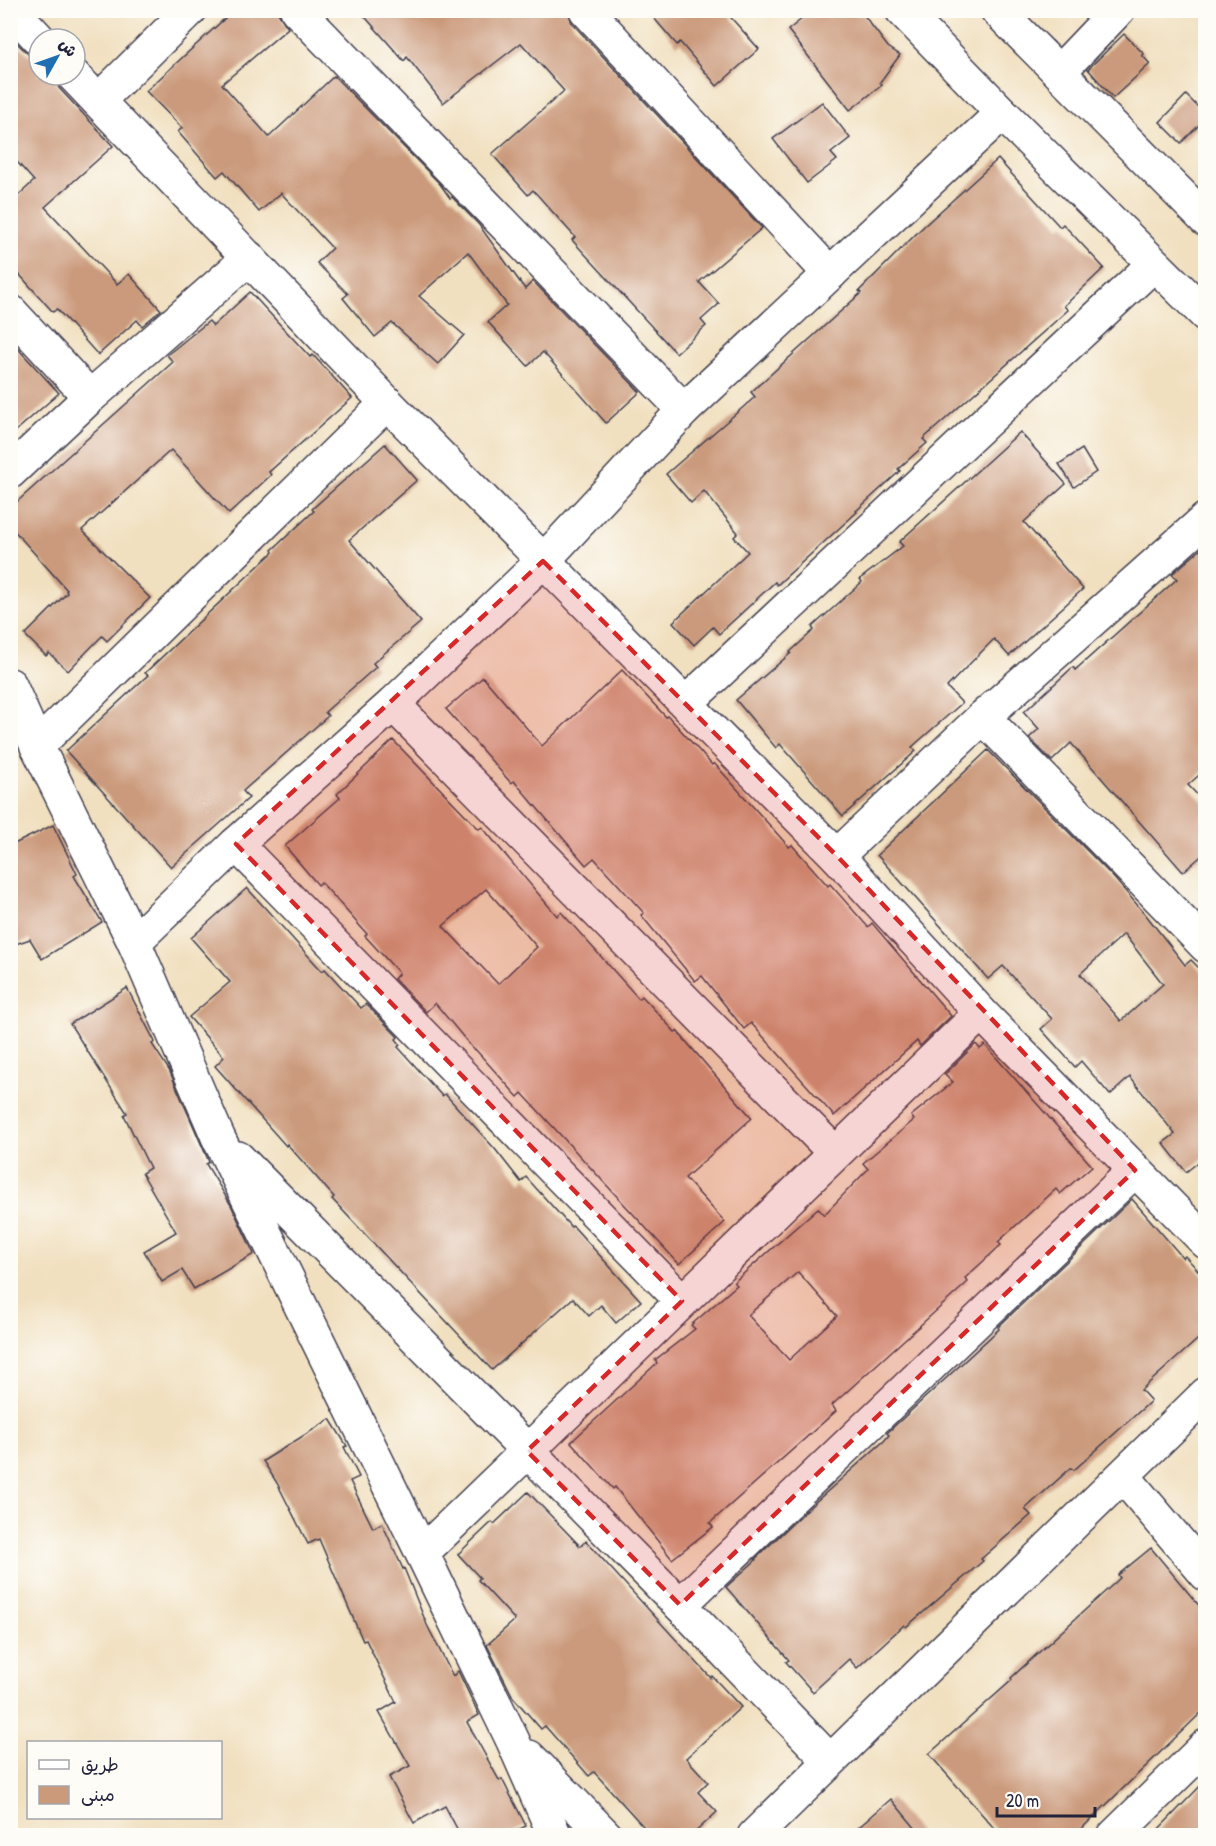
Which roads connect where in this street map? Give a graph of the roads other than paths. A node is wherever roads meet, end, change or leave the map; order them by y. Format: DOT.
graph roads {
  1 [pos="12,10"];
  2 [pos="190,10"];
  3 [pos="297,10"];
  4 [pos="586,10"];
  5 [pos="902,10"];
  6 [pos="997,10"];
  7 [pos="1118,10"];
  8 [pos="28,27"];
  9 [pos="1059,72"];
  10 [pos="85,87"];
  11 [pos="98,101"];
  12 [pos="1002,113"];
  13 [pos="1206,220"];
  14 [pos="249,258"];
  15 [pos="1154,264"];
  16 [pos="830,274"];
  17 [pos="10,311"];
  18 [pos="1206,315"];
  19 [pos="90,397"];
  20 [pos="387,403"];
  21 [pos="684,410"];
  22 [pos="10,472"];
  23 [pos="1206,519"];
  24 [pos="543,561"];
  25 [pos="10,685"];
  26 [pos="686,703"];
  27 [pos="393,704"];
  28 [pos="984,717"];
  29 [pos="37,746"];
  30 [pos="236,844"];
  31 [pos="837,856"];
  32 [pos="134,942"];
  33 [pos="1206,946"];
  34 [pos="981,1013"];
  35 [pos="218,1137"];
  36 [pos="836,1154"];
  37 [pos="1135,1170"];
  38 [pos="1206,1242"];
  39 [pos="682,1301"];
  40 [pos="1206,1394"];
  41 [pos="527,1451"];
  42 [pos="1123,1476"];
  43 [pos="422,1552"];
  44 [pos="1206,1574"];
  45 [pos="680,1605"];
  46 [pos="513,1741"];
  47 [pos="1206,1746"];
  48 [pos="830,1761"];
  49 [pos="555,1836"];
  50 [pos="606,1836"];
  51 [pos="754,1836"];
  52 [pos="1114,1836"];
  1 -- 8 [label="street"];
  2 -- 11 [label="street"];
  3 -- 21 [label="street"];
  4 -- 16 [label="street"];
  5 -- 12 [label="street"];
  6 -- 9 [label="street"];
  7 -- 9 [label="street"];
  9 -- 13 [label="street"];
  10 -- 11 [label="street"];
  11 -- 14 [label="street"];
  12 -- 15 [label="street"];
  12 -- 16 [label="street"];
  14 -- 19 [label="street"];
  14 -- 20 [label="street"];
  15 -- 18 [label="street"];
  15 -- 26 [label="street"];
  16 -- 21 [label="street"];
  17 -- 19 [label="street"];
  19 -- 22 [label="street"];
  20 -- 24 [label="street"];
  20 -- 29 [label="street"];
  21 -- 24 [label="street"];
  23 -- 28 [label="street"];
  24 -- 26 [label="street"];
  24 -- 27 [label="street"];
  25 -- 29 [label="street"];
  26 -- 31 [label="street"];
  27 -- 30 [label="street"];
  27 -- 36 [label="street"];
  28 -- 31 [label="street"];
  28 -- 33 [label="street"];
  29 -- 32 [label="street"];
  30 -- 32 [label="street"];
  30 -- 39 [label="street"];
  31 -- 34 [label="street"];
  32 -- 35 [label="street"];
  34 -- 36 [label="street"];
  34 -- 37 [label="street"];
  35 -- 41 [label="street"];
  35 -- 43 [label="street"];
  36 -- 39 [label="street"];
  37 -- 38 [label="street"];
  37 -- 45 [label="street"];
  39 -- 41 [label="street"];
  40 -- 42 [label="street"];
  41 -- 43 [label="street"];
  41 -- 45 [label="street"];
  42 -- 44 [label="street"];
  42 -- 48 [label="street"];
  43 -- 46 [label="street"];
  45 -- 48 [label="street"];
  46 -- 49 [label="street"];
  46 -- 50 [label="street"];
  47 -- 52 [label="street"];
  48 -- 51 [label="street"];
}
